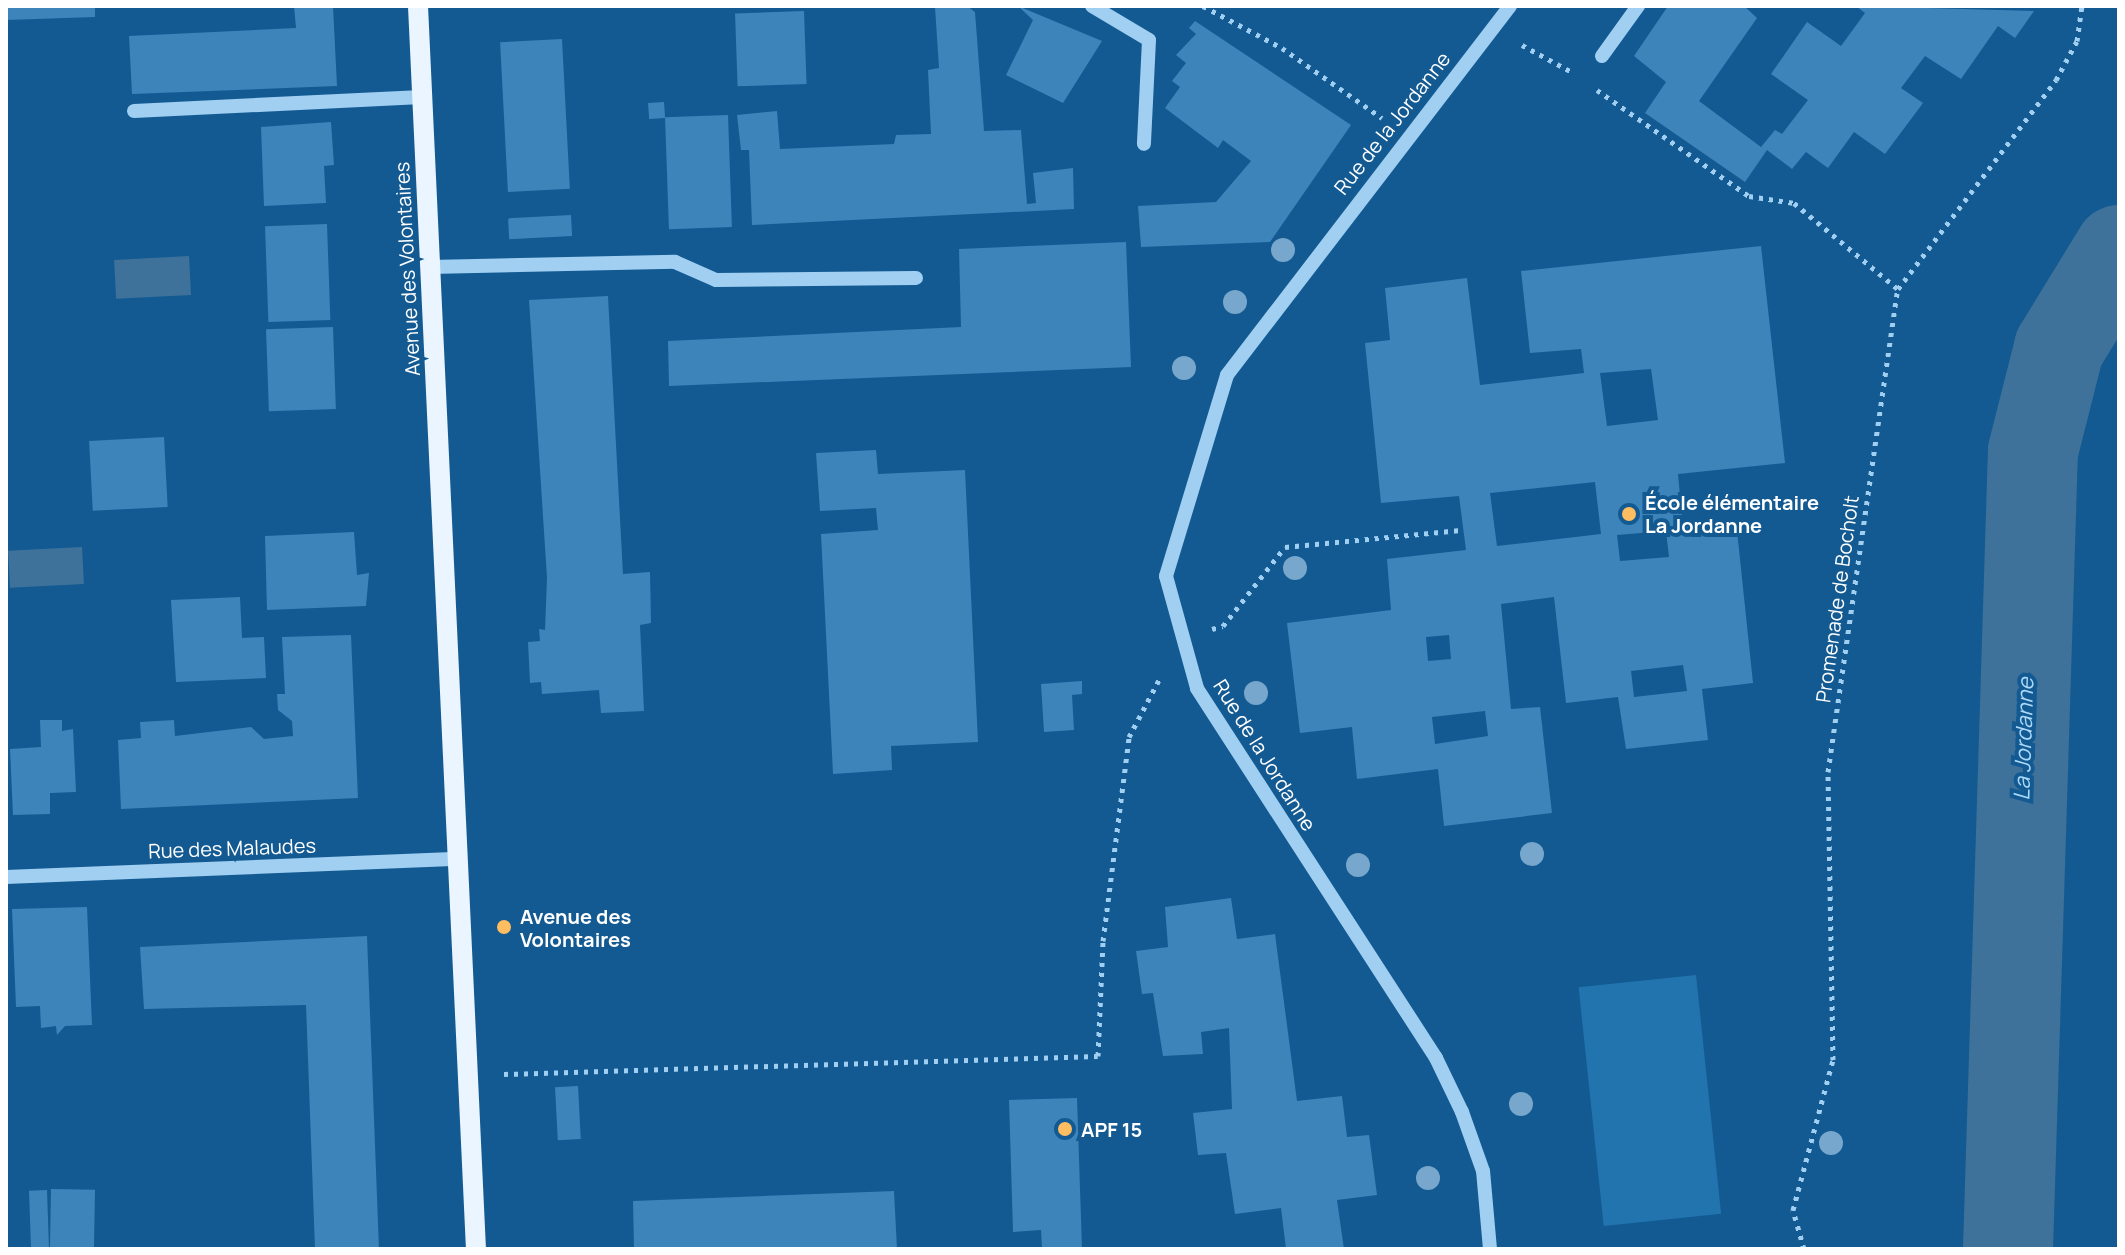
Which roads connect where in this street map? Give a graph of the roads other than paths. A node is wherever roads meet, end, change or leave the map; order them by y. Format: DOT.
graph roads {
  1 [pos="418,6"];
  2 [pos="1092,6"];
  3 [pos="1510,6"];
  4 [pos="1638,6"];
  5 [pos="1602,56"];
  6 [pos="422,97"];
  7 [pos="134,111"];
  8 [pos="1144,144"];
  9 [pos="430,267"];
  10 [pos="916,278"];
  11 [pos="459,859"];
  12 [pos="6,877"];
  13 [pos="476,1249"];
  14 [pos="1490,1249"];
  1 -- 6 [label="main road, Avenue des Volontaires"];
  2 -- 8 [label="street"];
  3 -- 14 [label="street, Rue de la Jordanne"];
  4 -- 5 [label="street"];
  6 -- 7 [label="street"];
  6 -- 9 [label="main road, Avenue des Volontaires"];
  9 -- 10 [label="street"];
  9 -- 11 [label="main road, Avenue des Volontaires"];
  11 -- 12 [label="street, Rue des Malaudes"];
  11 -- 13 [label="main road, Avenue des Volontaires"];
}
